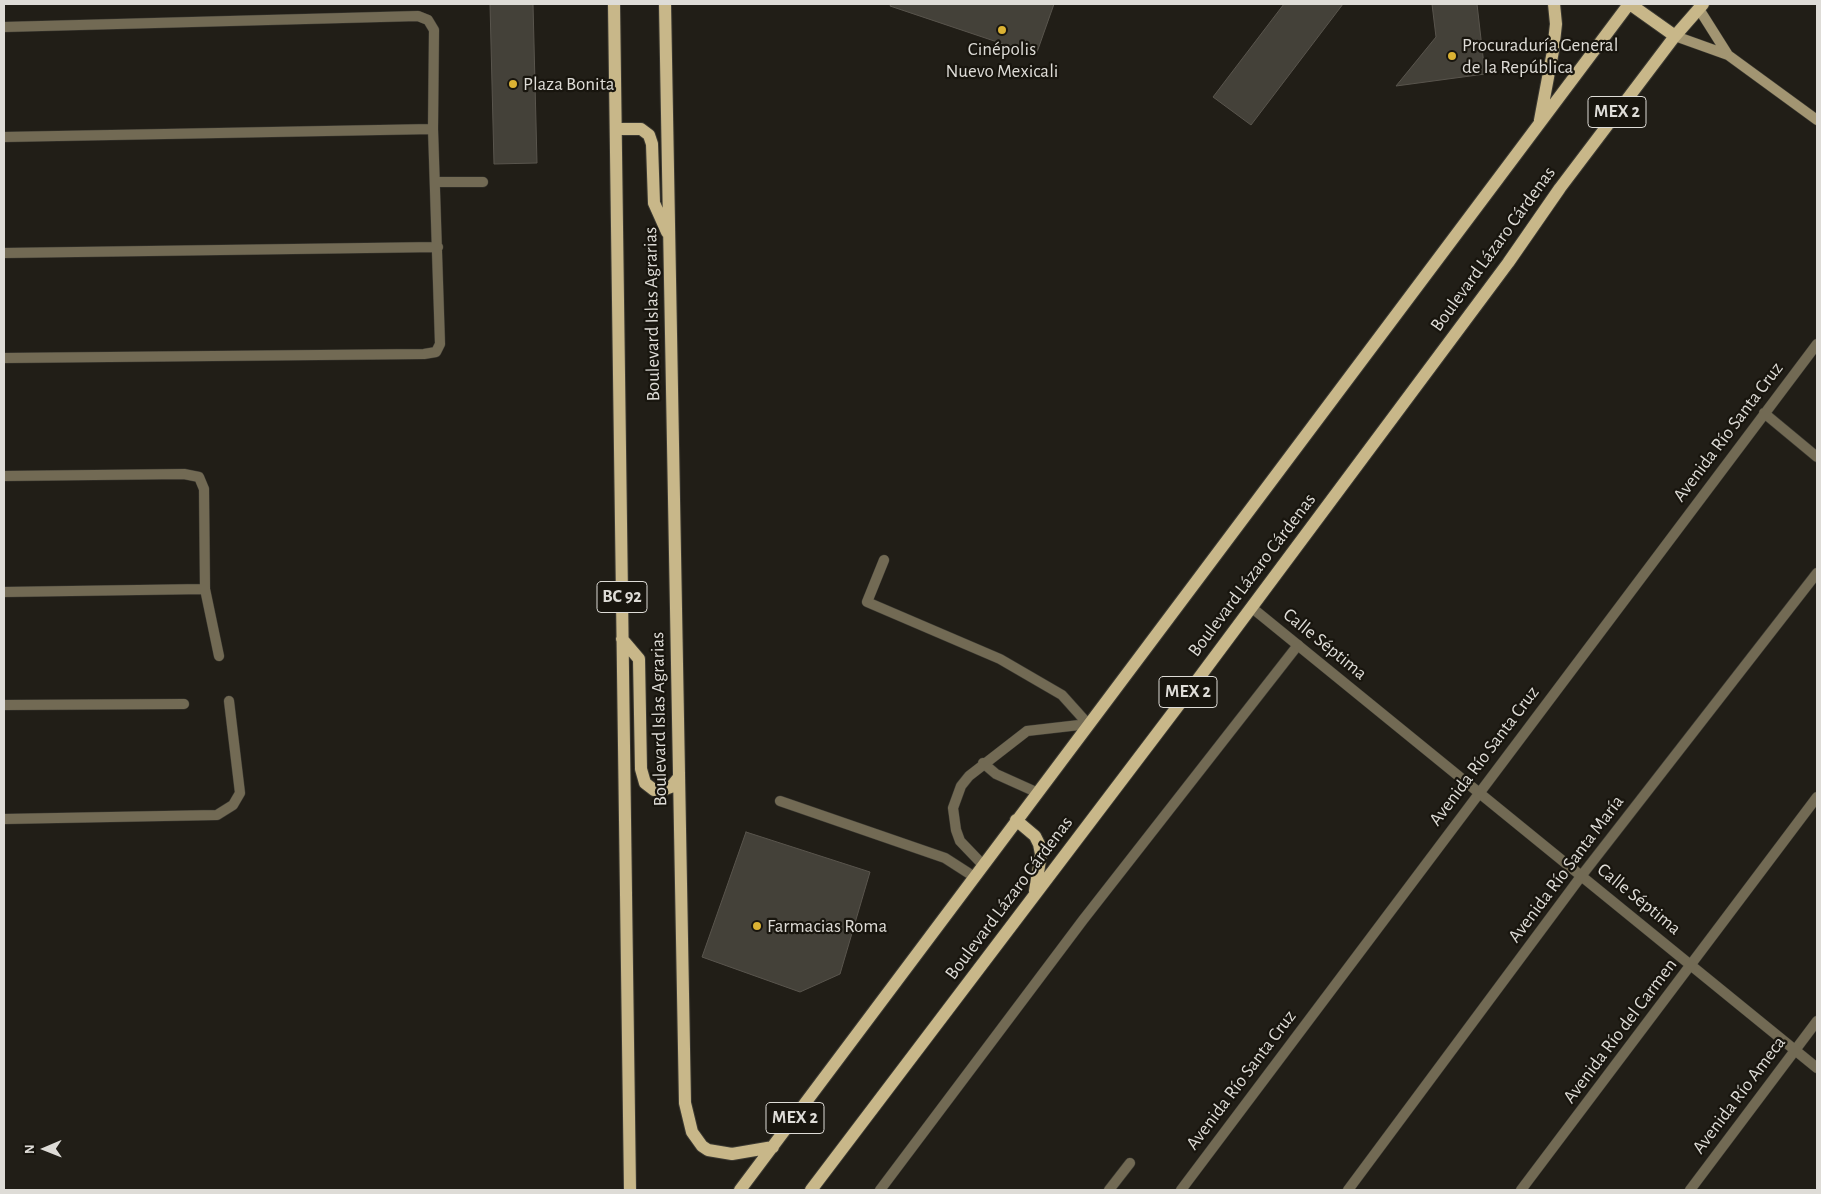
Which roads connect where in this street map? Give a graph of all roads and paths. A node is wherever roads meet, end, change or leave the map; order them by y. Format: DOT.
graph roads {
  1 [pos="614,4"];
  2 [pos="665,4"];
  3 [pos="1554,4"];
  4 [pos="1629,4"];
  5 [pos="1698,5"];
  6 [pos="4,27"];
  7 [pos="1675,36"];
  8 [pos="1728,55"];
  9 [pos="1817,120"];
  10 [pos="1539,122"];
  11 [pos="433,129"];
  12 [pos="616,129"];
  13 [pos="4,136"];
  14 [pos="435,182"];
  15 [pos="483,182"];
  16 [pos="669,237"];
  17 [pos="438,247"];
  18 [pos="4,253"];
  19 [pos="1817,344"];
  20 [pos="4,358"];
  21 [pos="1764,413"];
  22 [pos="1817,457"];
  23 [pos="4,476"];
  24 [pos="884,560"];
  25 [pos="1817,573"];
  26 [pos="205,589"];
  27 [pos="4,592"];
  28 [pos="1251,607"];
  29 [pos="622,639"];
  30 [pos="1298,645"];
  31 [pos="219,656"];
  32 [pos="229,701"];
  33 [pos="184,704"];
  34 [pos="4,705"];
  35 [pos="1088,724"];
  36 [pos="983,763"];
  37 [pos="679,777"];
  38 [pos="1480,791"];
  39 [pos="1036,792"];
  40 [pos="1817,797"];
  41 [pos="780,801"];
  42 [pos="4,819"];
  43 [pos="1016,820"];
  44 [pos="982,864"];
  45 [pos="1582,875"];
  46 [pos="974,876"];
  47 [pos="1034,896"];
  48 [pos="1692,965"];
  49 [pos="1817,1020"];
  50 [pos="1795,1050"];
  51 [pos="1817,1068"];
  52 [pos="773,1147"];
  53 [pos="1130,1163"];
  54 [pos="630,1190"];
  55 [pos="740,1190"];
  56 [pos="811,1190"];
  57 [pos="880,1190"];
  58 [pos="1109,1190"];
  59 [pos="1181,1190"];
  60 [pos="1348,1190"];
  61 [pos="1521,1190"];
  62 [pos="1690,1190"];
  1 -- 12 [label="main road, Boulevard Islas Agrarias / BC 92"];
  2 -- 16 [label="main road, Boulevard Islas Agrarias"];
  3 -- 10 [label="main road"];
  4 -- 7 [label="main road"];
  4 -- 10 [label="main road, Boulevard Lázaro Cárdenas / MEX 2"];
  5 -- 7 [label="main road, Boulevard Lázaro Cárdenas / MEX 2"];
  5 -- 8 [label="street"];
  6 -- 11 [label="street"];
  7 -- 8 [label="street"];
  7 -- 28 [label="main road, Boulevard Lázaro Cárdenas / MEX 2"];
  8 -- 9 [label="street"];
  10 -- 35 [label="main road, Boulevard Lázaro Cárdenas / MEX 2"];
  11 -- 13 [label="street"];
  11 -- 14 [label="street"];
  12 -- 16 [label="main road"];
  12 -- 29 [label="main road, Boulevard Islas Agrarias / BC 92"];
  14 -- 15 [label="street"];
  14 -- 17 [label="street"];
  16 -- 37 [label="main road, Boulevard Islas Agrarias"];
  17 -- 18 [label="street"];
  17 -- 20 [label="street"];
  19 -- 21 [label="street, Avenida Río Santa Cruz"];
  21 -- 22 [label="street"];
  21 -- 38 [label="street, Avenida Río Santa Cruz"];
  23 -- 26 [label="street"];
  24 -- 35 [label="street"];
  25 -- 45 [label="street, Avenida Río Santa María"];
  26 -- 27 [label="street"];
  26 -- 31 [label="street"];
  28 -- 30 [label="street, Calle Séptima"];
  28 -- 47 [label="main road, Boulevard Lázaro Cárdenas / MEX 2"];
  29 -- 37 [label="main road"];
  29 -- 54 [label="main road, Boulevard Islas Agrarias / BC 92"];
  30 -- 38 [label="street, Calle Séptima"];
  30 -- 57 [label="street"];
  32 -- 42 [label="street"];
  33 -- 34 [label="street"];
  35 -- 36 [label="street"];
  35 -- 39 [label="main road, Boulevard Lázaro Cárdenas / MEX 2"];
  36 -- 39 [label="street"];
  36 -- 44 [label="street"];
  37 -- 52 [label="main road, Boulevard Islas Agrarias"];
  38 -- 45 [label="street, Calle Séptima"];
  38 -- 59 [label="street, Avenida Río Santa Cruz"];
  39 -- 43 [label="main road, Boulevard Lázaro Cárdenas / MEX 2"];
  40 -- 48 [label="street, Avenida Río del Carmen"];
  41 -- 46 [label="street"];
  43 -- 44 [label="main road, Boulevard Lázaro Cárdenas / MEX 2"];
  43 -- 47 [label="main road"];
  44 -- 46 [label="main road, Boulevard Lázaro Cárdenas / MEX 2"];
  45 -- 48 [label="street, Calle Séptima"];
  45 -- 60 [label="street, Avenida Río Santa María"];
  46 -- 52 [label="main road, Boulevard Lázaro Cárdenas / MEX 2"];
  47 -- 56 [label="main road, Boulevard Lázaro Cárdenas / MEX 2"];
  48 -- 50 [label="street, Calle Séptima"];
  48 -- 61 [label="street, Avenida Río del Carmen"];
  49 -- 50 [label="street, Avenida Río Ameca"];
  50 -- 51 [label="street, Calle Séptima"];
  50 -- 62 [label="street, Avenida Río Ameca"];
  52 -- 55 [label="main road, Boulevard Lázaro Cárdenas / MEX 2"];
  53 -- 58 [label="street"];
}
